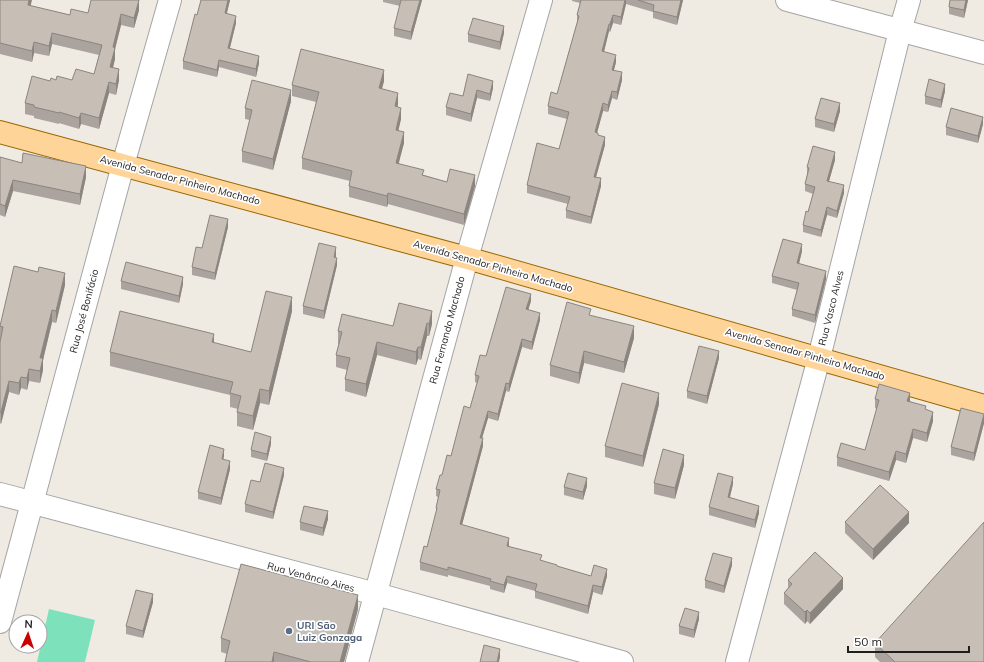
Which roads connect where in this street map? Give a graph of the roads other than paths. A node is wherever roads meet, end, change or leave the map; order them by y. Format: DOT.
graph roads {
  1 [pos="170,0"];
  2 [pos="541,0"];
  3 [pos="787,0"];
  4 [pos="908,0"];
  5 [pos="900,31"];
  6 [pos="984,53"];
  7 [pos="0,132"];
  8 [pos="123,164"];
  9 [pos="467,258"];
  10 [pos="819,358"];
  11 [pos="984,406"];
  12 [pos="0,494"];
  13 [pos="33,502"];
  14 [pos="376,594"];
  15 [pos="0,622"];
  16 [pos="587,658"];
  17 [pos="357,662"];
  18 [pos="622,662"];
  19 [pos="737,662"];
  1 -- 8 [label="street, Rua José Bonifácio"];
  2 -- 9 [label="street, Rua Fernando Machado"];
  3 -- 5 [label="street"];
  4 -- 5 [label="street, Rua Vasco Alves"];
  5 -- 6 [label="street"];
  5 -- 10 [label="street, Rua Vasco Alves"];
  7 -- 8 [label="main road, Avenida Senador Pinheiro Machado"];
  8 -- 9 [label="main road, Avenida Senador Pinheiro Machado"];
  8 -- 13 [label="street, Rua José Bonifácio"];
  9 -- 10 [label="main road, Avenida Senador Pinheiro Machado"];
  9 -- 14 [label="street, Rua Fernando Machado"];
  10 -- 11 [label="main road, Avenida Senador Pinheiro Machado"];
  10 -- 19 [label="street, Rua Vasco Alves"];
  12 -- 13 [label="street, Rua Venâncio Aires"];
  13 -- 14 [label="street, Rua Venâncio Aires"];
  13 -- 15 [label="street, Rua José Bonifácio"];
  14 -- 16 [label="street, Rua Venâncio Aires"];
  14 -- 17 [label="street, Rua Fernando Machado"];
  16 -- 18 [label="street, Rua Venâncio Aires"];
}
